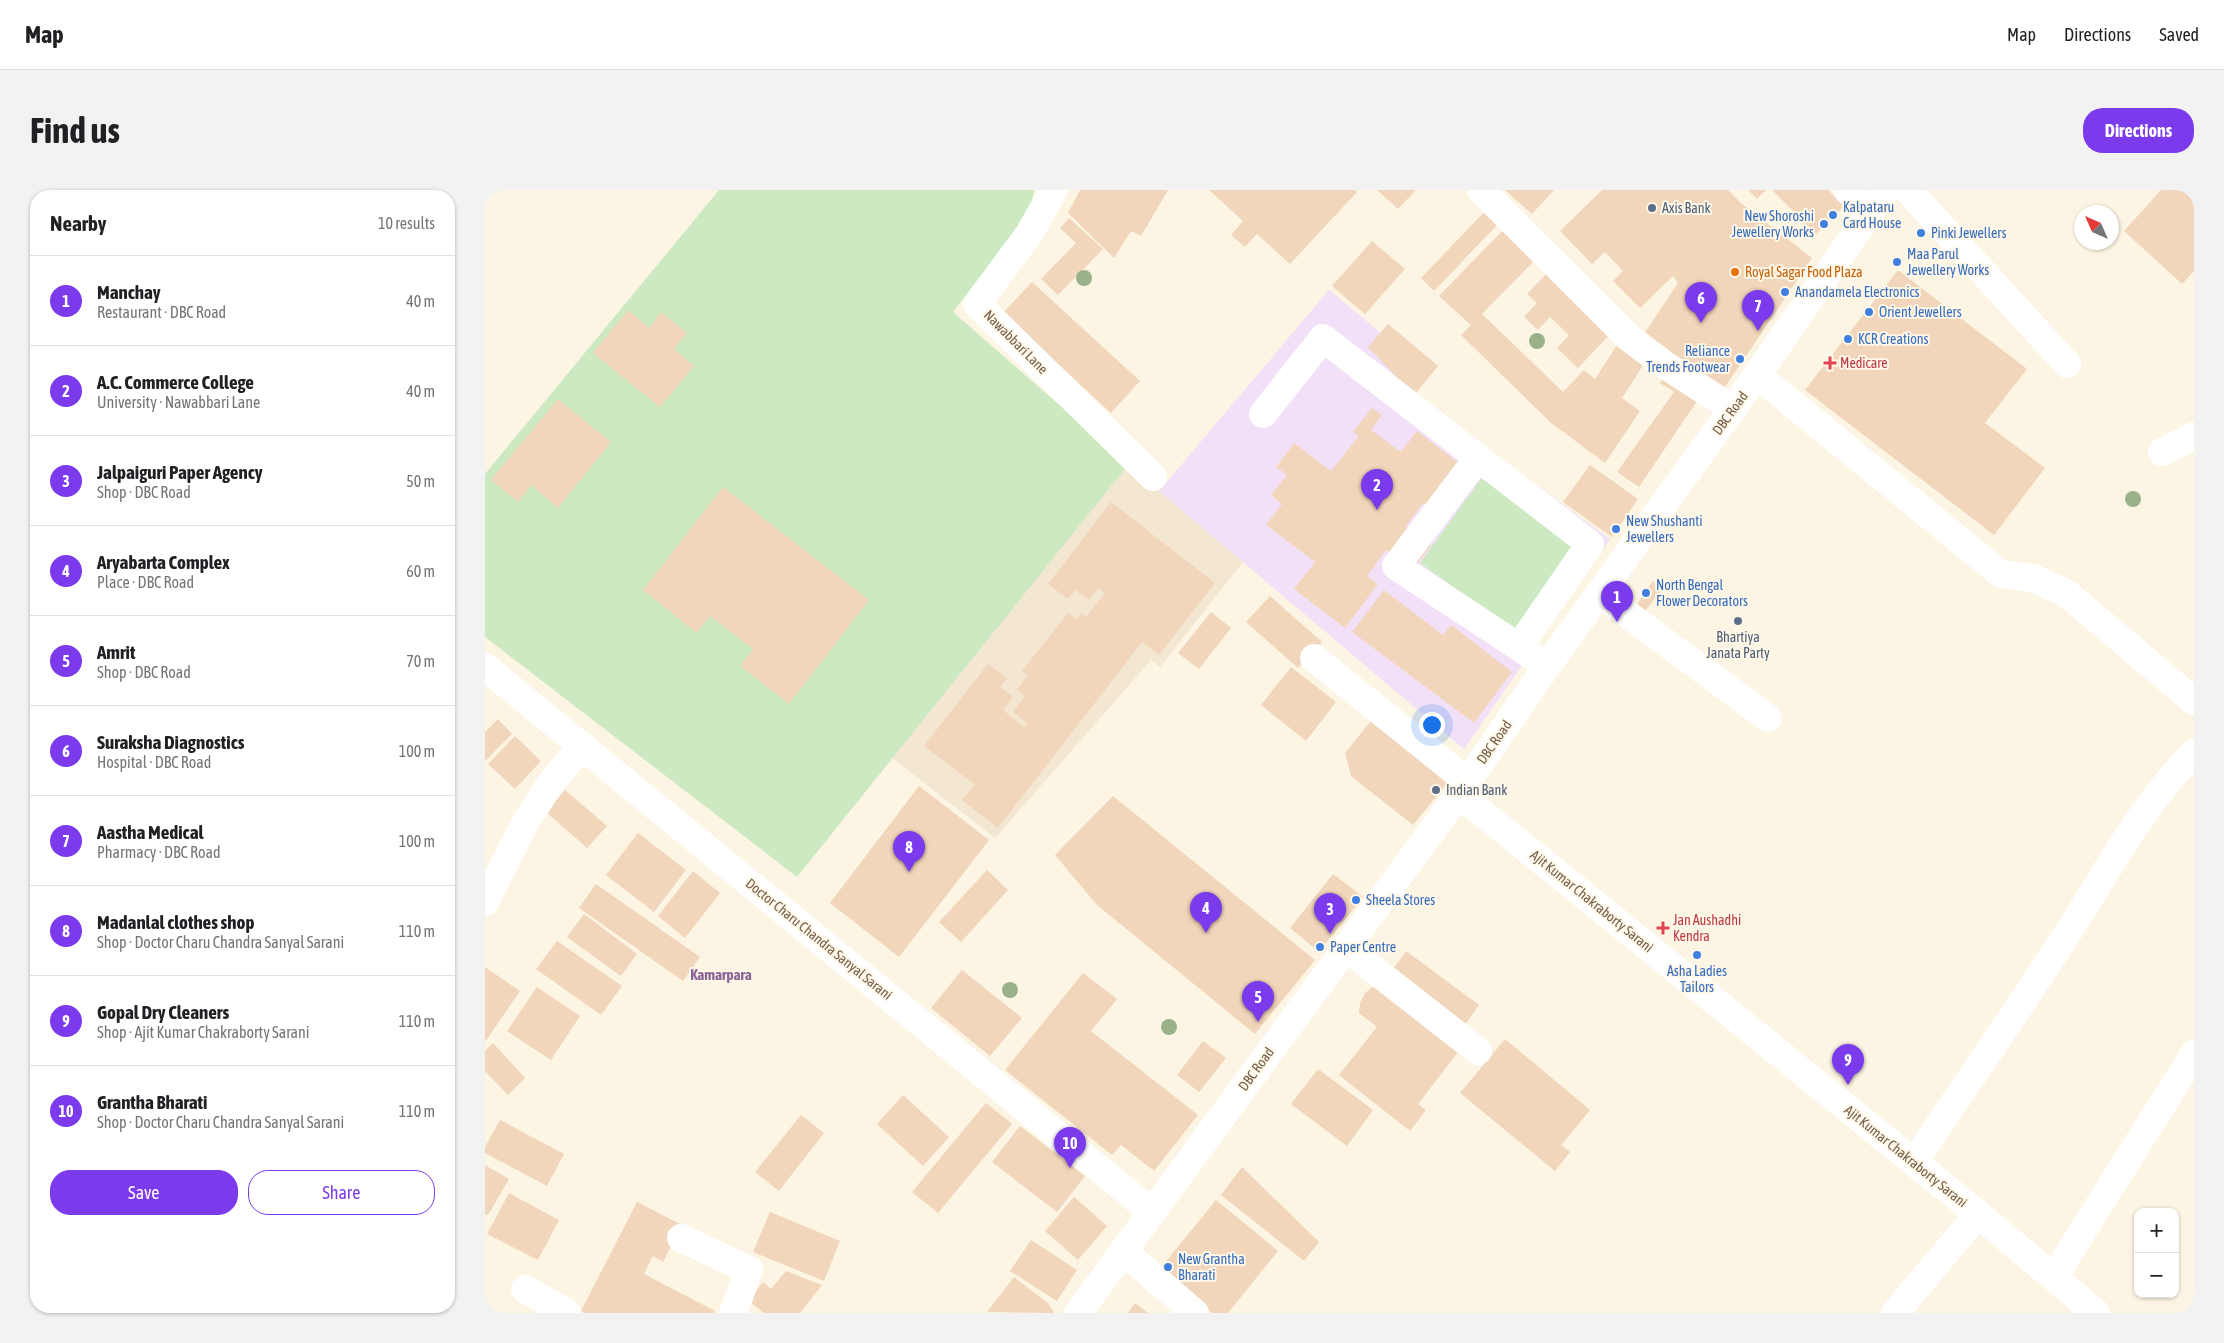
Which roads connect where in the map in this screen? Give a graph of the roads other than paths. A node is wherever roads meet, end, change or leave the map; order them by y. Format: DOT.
graph roads {
  1 [pos="1054,190"];
  2 [pos="1481,190"];
  3 [pos="1847,190"];
  4 [pos="1886,190"];
  5 [pos="1908,190"];
  6 [pos="1870,212"];
  7 [pos="2067,364"];
  8 [pos="1757,376"];
  9 [pos="1733,409"];
  10 [pos="1263,414"];
  11 [pos="2194,436"];
  12 [pos="2162,452"];
  13 [pos="1478,458"];
  14 [pos="1153,477"];
  15 [pos="1600,594"];
  16 [pos="1519,647"];
  17 [pos="1313,658"];
  18 [pos="1547,666"];
  19 [pos="485,667"];
  20 [pos="2194,701"];
  21 [pos="1768,718"];
  22 [pos="582,746"];
  23 [pos="2194,753"];
  24 [pos="1463,787"];
  25 [pos="485,902"];
  26 [pos="1345,947"];
  27 [pos="1477,1051"];
  28 [pos="2194,1054"];
  29 [pos="1914,1162"];
  30 [pos="1152,1212"];
  31 [pos="1978,1214"];
  32 [pos="681,1238"];
  33 [pos="1123,1250"];
  34 [pos="2054,1277"];
  35 [pos="525,1289"];
  36 [pos="567,1313"];
  37 [pos="733,1313"];
  38 [pos="1078,1313"];
  39 [pos="1195,1313"];
  40 [pos="1895,1313"];
  41 [pos="2095,1313"];
  1 -- 14 [label="street, Nawabbari Lane"];
  2 -- 9 [label="street"];
  3 -- 6 [label="street"];
  4 -- 6 [label="street, DBC Road"];
  5 -- 7 [label="street"];
  6 -- 8 [label="street, DBC Road"];
  8 -- 9 [label="street, DBC Road"];
  8 -- 20 [label="street"];
  9 -- 15 [label="street, DBC Road"];
  10 -- 13 [label="street"];
  11 -- 12 [label="street"];
  13 -- 16 [label="street"];
  13 -- 16 [label="street"];
  15 -- 18 [label="street, DBC Road"];
  15 -- 21 [label="street"];
  16 -- 18 [label="street"];
  17 -- 24 [label="street, Ajit Kumar Chakraborty Sarani"];
  18 -- 24 [label="street, DBC Road"];
  19 -- 22 [label="street, Doctor Charu Chandra Sanyal Sarani"];
  22 -- 25 [label="street"];
  22 -- 30 [label="street, Doctor Charu Chandra Sanyal Sarani"];
  23 -- 29 [label="street"];
  24 -- 26 [label="street, DBC Road"];
  24 -- 29 [label="street, Ajit Kumar Chakraborty Sarani"];
  26 -- 27 [label="street"];
  26 -- 30 [label="street, DBC Road"];
  28 -- 34 [label="street"];
  29 -- 31 [label="street, Ajit Kumar Chakraborty Sarani"];
  30 -- 33 [label="street, DBC Road"];
  31 -- 34 [label="street, Ajit Kumar Chakraborty Sarani"];
  31 -- 40 [label="street"];
  32 -- 37 [label="street"];
  33 -- 38 [label="street, DBC Road"];
  33 -- 39 [label="street"];
  34 -- 41 [label="street, Ajit Kumar Chakraborty Sarani"];
  35 -- 36 [label="street"];
}
